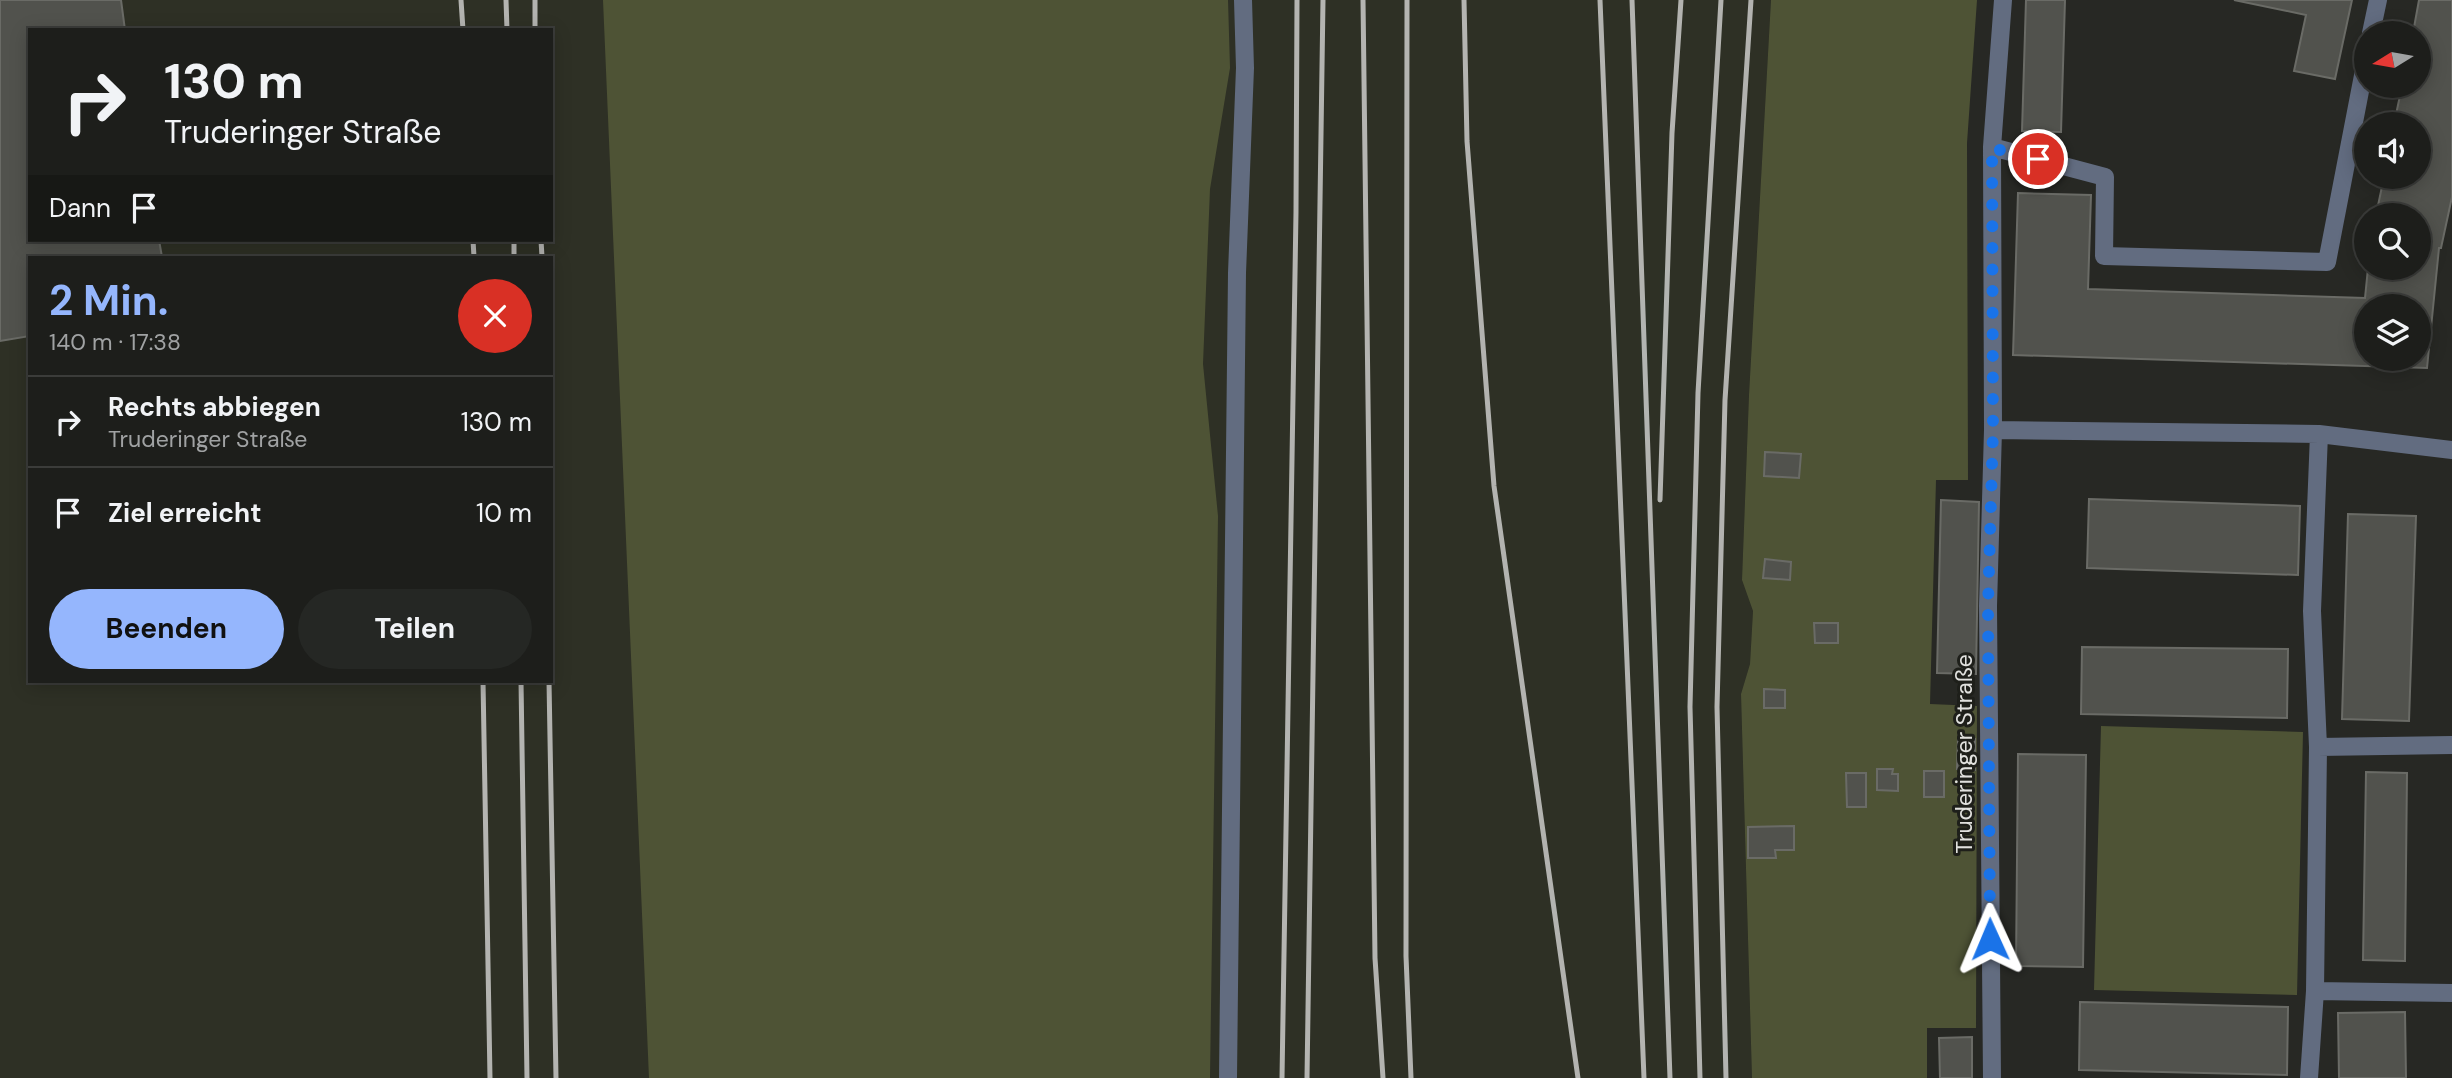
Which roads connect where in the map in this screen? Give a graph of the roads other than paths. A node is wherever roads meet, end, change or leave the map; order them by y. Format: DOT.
graph roads {
  1 [pos="1243,0"];
  2 [pos="2003,0"];
  3 [pos="2378,0"];
  4 [pos="2374,21"];
  5 [pos="2359,98"];
  6 [pos="1992,148"];
  7 [pos="1993,430"];
  8 [pos="2319,434"];
  9 [pos="2452,450"];
  10 [pos="2452,745"];
  11 [pos="2318,747"];
  12 [pos="2315,991"];
  13 [pos="2452,993"];
  14 [pos="1228,1078"];
  15 [pos="1992,1078"];
  16 [pos="2309,1078"];
  1 -- 14 [label="street"];
  2 -- 6 [label="street, Truderinger Straße"];
  3 -- 4 [label="street"];
  5 -- 6 [label="street"];
  6 -- 7 [label="street, Truderinger Straße"];
  7 -- 8 [label="street"];
  7 -- 15 [label="street, Truderinger Straße"];
  8 -- 9 [label="street"];
  8 -- 11 [label="street"];
  10 -- 11 [label="street"];
  11 -- 12 [label="street"];
  12 -- 13 [label="street"];
  12 -- 16 [label="street"];
}
